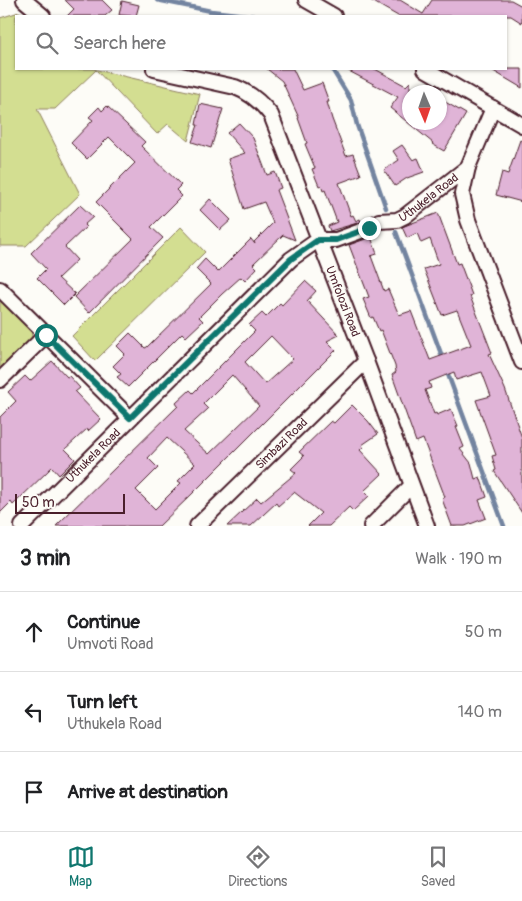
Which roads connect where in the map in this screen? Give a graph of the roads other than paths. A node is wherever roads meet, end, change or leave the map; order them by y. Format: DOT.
graph roads {
  1 [pos="24,0"];
  2 [pos="309,1"];
  3 [pos="42,15"];
  4 [pos="332,15"];
  5 [pos="158,70"];
  6 [pos="427,70"];
  7 [pos="493,108"];
  8 [pos="522,125"];
  9 [pos="468,167"];
  10 [pos="318,240"];
  11 [pos="0,289"];
  12 [pos="46,335"];
  13 [pos="366,361"];
  14 [pos="522,362"];
  15 [pos="0,380"];
  16 [pos="130,418"];
  17 [pos="411,486"];
  18 [pos="22,526"];
  19 [pos="197,526"];
  20 [pos="370,526"];
  21 [pos="427,526"];
  1 -- 3 [label="street"];
  2 -- 4 [label="street"];
  5 -- 10 [label="street, Umfolozi Road"];
  6 -- 7 [label="street"];
  7 -- 8 [label="street"];
  7 -- 9 [label="street, Uthukela Road"];
  9 -- 10 [label="street, Uthukela Road"];
  9 -- 14 [label="street"];
  10 -- 13 [label="street, Umfolozi Road"];
  10 -- 16 [label="street, Uthukela Road"];
  11 -- 12 [label="street"];
  12 -- 15 [label="street"];
  12 -- 16 [label="street"];
  13 -- 17 [label="street, Umfolozi Road"];
  13 -- 19 [label="street, Simbazi Road"];
  16 -- 18 [label="street, Uthukela Road"];
  17 -- 20 [label="street"];
  17 -- 21 [label="street, Umfolozi Road"];
}
